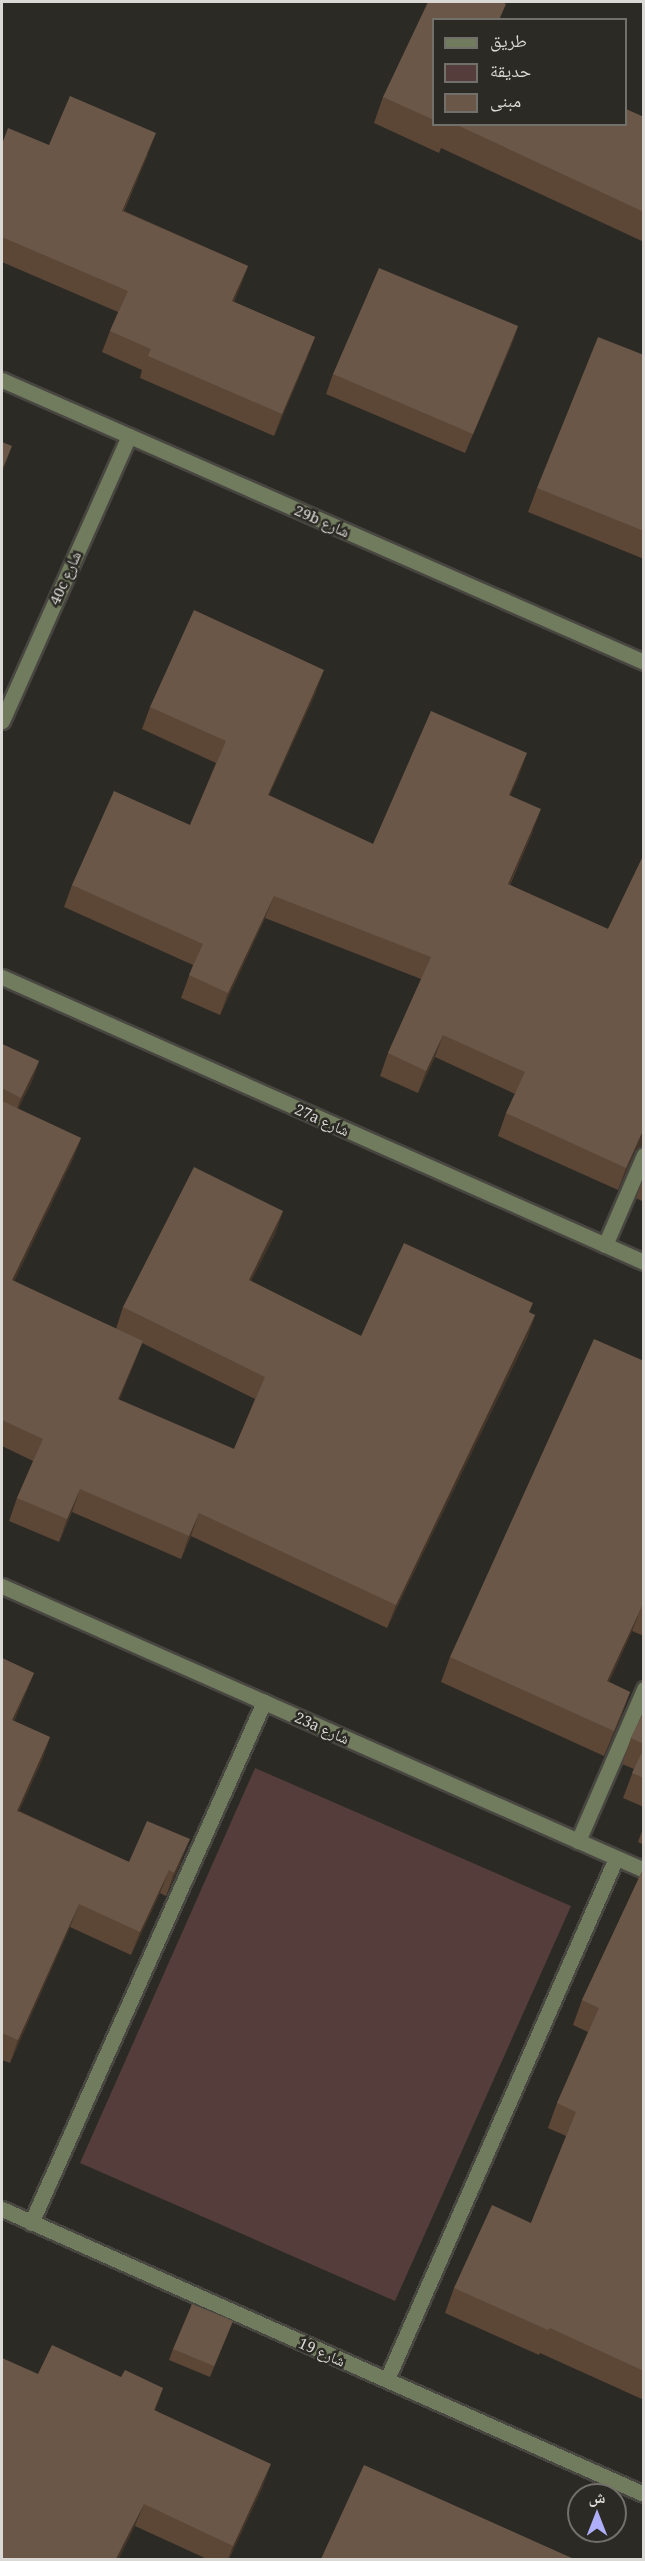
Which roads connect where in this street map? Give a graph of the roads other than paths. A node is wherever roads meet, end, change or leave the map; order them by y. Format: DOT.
graph roads {
  1 [pos="2,380"];
  2 [pos="129,436"];
  3 [pos="644,662"];
  4 [pos="2,721"];
  5 [pos="2,977"];
  6 [pos="644,1155"];
  7 [pos="604,1245"];
  8 [pos="644,1262"];
  9 [pos="2,1586"];
  10 [pos="644,1689"];
  11 [pos="264,1702"];
  12 [pos="578,1841"];
  13 [pos="616,1858"];
  14 [pos="644,1870"];
  15 [pos="2,2209"];
  16 [pos="31,2223"];
  17 [pos="387,2379"];
  18 [pos="644,2494"];
  1 -- 2 [label="street, 29b شارع"];
  2 -- 3 [label="street, 29b شارع"];
  2 -- 4 [label="street, 40c شارع"];
  5 -- 7 [label="street, 27a شارع"];
  6 -- 7 [label="street"];
  7 -- 8 [label="street, 27a شارع"];
  9 -- 11 [label="street, 23a شارع"];
  10 -- 12 [label="street"];
  11 -- 12 [label="street, 23a شارع"];
  11 -- 16 [label="street"];
  12 -- 13 [label="street, 23a شارع"];
  13 -- 14 [label="street, 23a شارع"];
  13 -- 17 [label="street"];
  15 -- 16 [label="street, شارع 19"];
  16 -- 17 [label="street, شارع 19"];
  17 -- 18 [label="street, شارع 19"];
}
